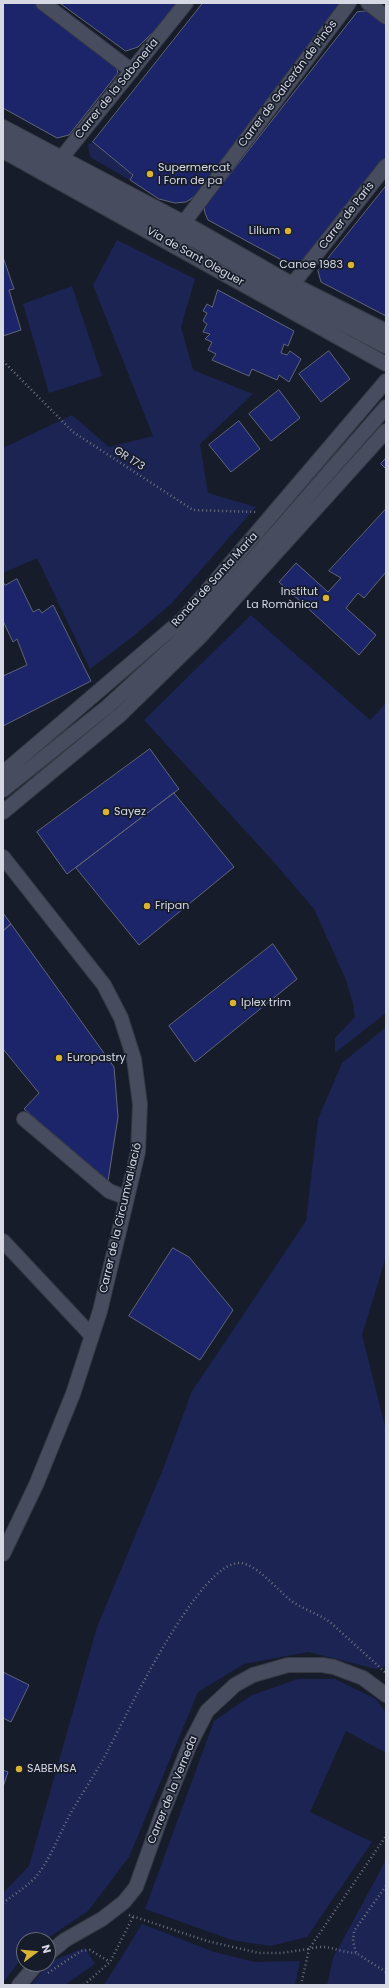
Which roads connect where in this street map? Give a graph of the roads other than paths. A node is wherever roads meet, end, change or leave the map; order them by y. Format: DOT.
graph roads {
  1 [pos="43,3"];
  2 [pos="186,3"];
  3 [pos="349,3"];
  4 [pos="368,3"];
  5 [pos="386,16"];
  6 [pos="132,71"];
  7 [pos="3,127"];
  8 [pos="3,139"];
  9 [pos="3,151"];
  10 [pos="386,166"];
  11 [pos="54,167"];
  12 [pos="177,232"];
  13 [pos="286,294"];
  14 [pos="386,331"];
  15 [pos="385,346"];
  16 [pos="386,364"];
  17 [pos="386,381"];
  18 [pos="386,407"];
  19 [pos="386,431"];
  20 [pos="3,773"];
  21 [pos="3,790"];
  22 [pos="3,812"];
  23 [pos="3,858"];
  24 [pos="24,1119"];
  25 [pos="127,1198"];
  26 [pos="3,1241"];
  27 [pos="92,1336"];
  28 [pos="3,1554"];
  29 [pos="386,1695"];
  30 [pos="56,1947"];
  31 [pos="30,1972"];
  32 [pos="19,1985"];
  1 -- 6 [label="street"];
  2 -- 6 [label="street, Carrer de la Saboneria"];
  3 -- 12 [label="street, Carrer de Galcerán de Pinós"];
  4 -- 5 [label="street"];
  6 -- 11 [label="street, Carrer de la Saboneria"];
  7 -- 11 [label="street, Via de Sant Oleguer"];
  8 -- 11 [label="street, Via de Sant Oleguer"];
  9 -- 11 [label="street, Via de Sant Oleguer"];
  10 -- 13 [label="street, Carrer de París"];
  11 -- 12 [label="street, Via de Sant Oleguer"];
  11 -- 12 [label="street, Via de Sant Oleguer"];
  12 -- 13 [label="street, Via de Sant Oleguer"];
  12 -- 13 [label="street, Via de Sant Oleguer"];
  13 -- 14 [label="street, Via de Sant Oleguer"];
  13 -- 15 [label="street, Via de Sant Oleguer"];
  13 -- 16 [label="street, Via de Sant Oleguer"];
  17 -- 20 [label="street, Ronda de Santa Maria"];
  18 -- 21 [label="street, Ronda de Santa Maria"];
  19 -- 22 [label="street"];
  23 -- 25 [label="street, Carrer de la Circumval·lació"];
  24 -- 25 [label="street"];
  25 -- 27 [label="street, Carrer de la Circumval·lació"];
  26 -- 27 [label="street"];
  27 -- 28 [label="street, Carrer de la Circumval·lació"];
  29 -- 30 [label="street, Carrer de la Verneda"];
  31 -- 32 [label="street"];
}
